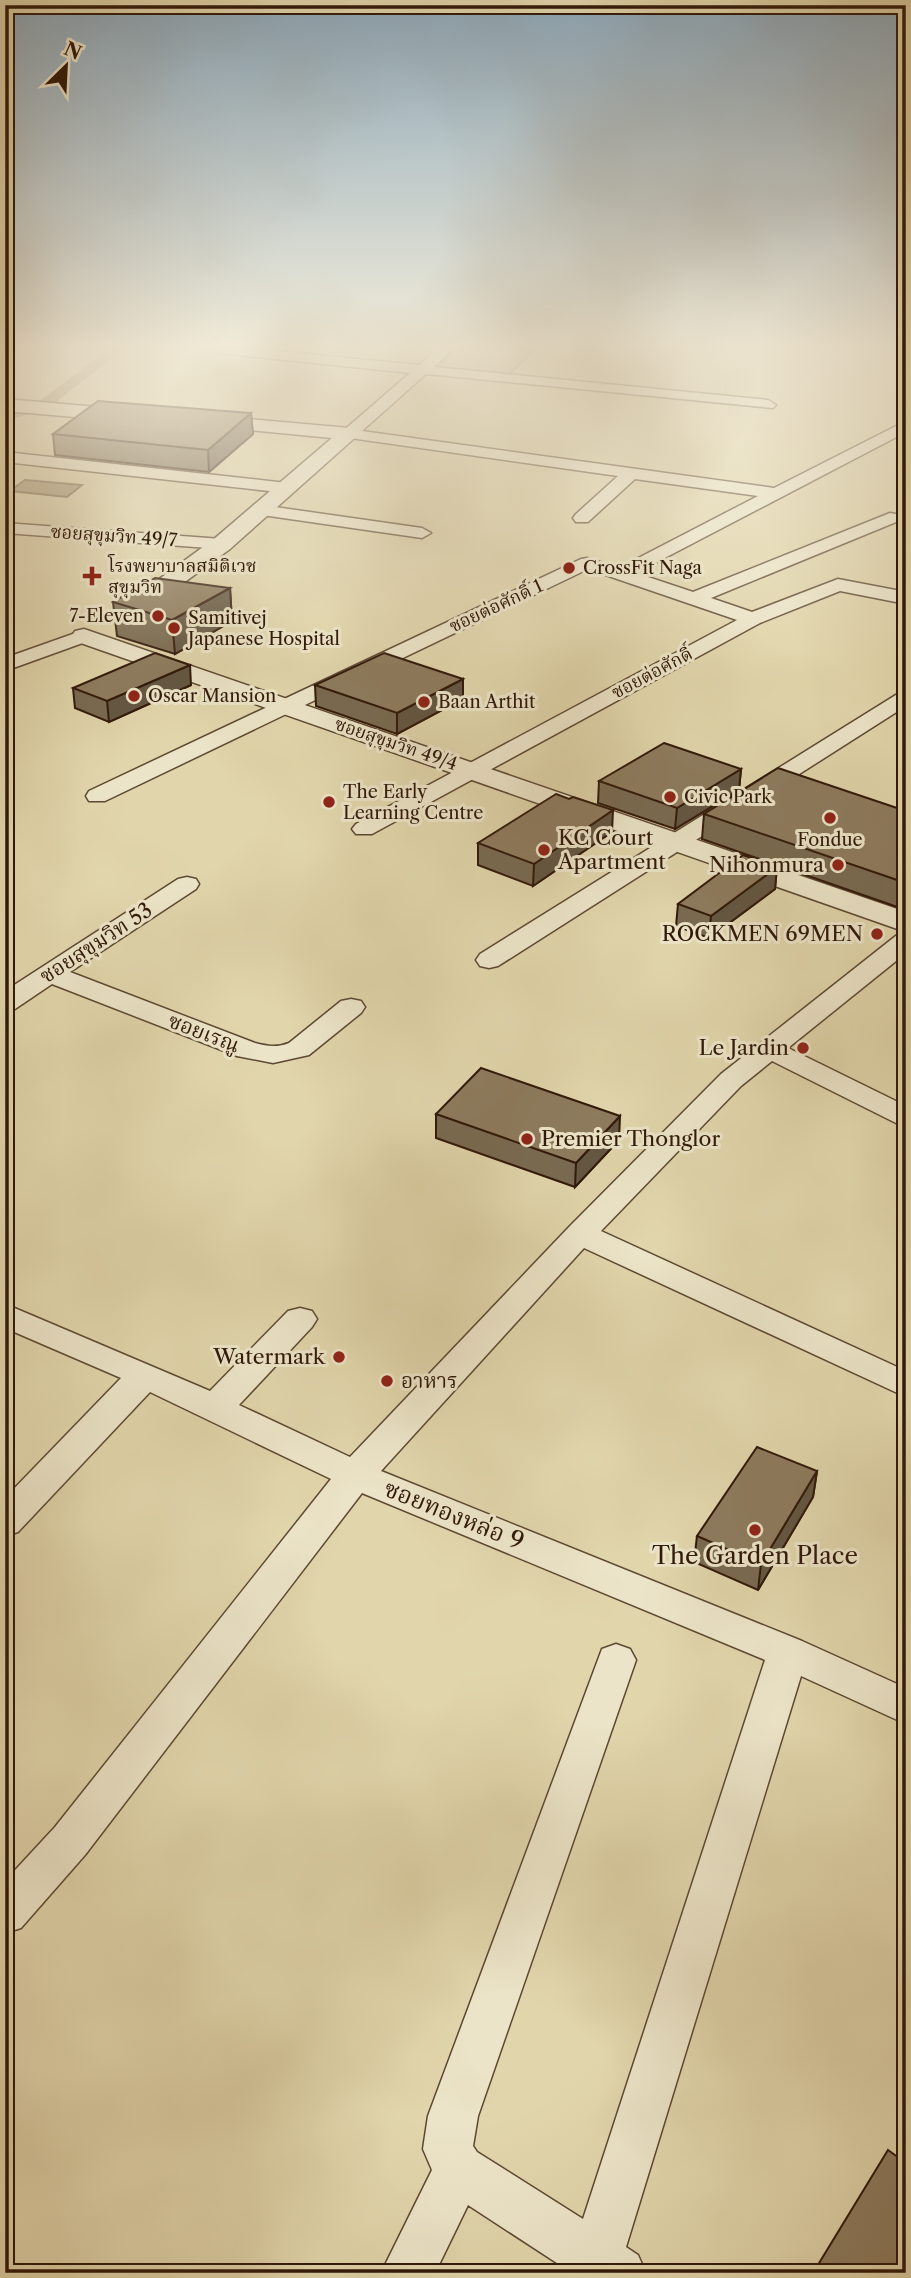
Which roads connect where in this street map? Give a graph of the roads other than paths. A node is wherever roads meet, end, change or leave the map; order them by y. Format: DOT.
graph roads {
  1 [pos="325,455"];
  2 [pos="504,455"];
  3 [pos="848,455"];
  4 [pos="5,457"];
  5 [pos="632,473"];
  6 [pos="287,488"];
  7 [pos="774,493"];
  8 [pos="261,510"];
  9 [pos="582,518"];
  10 [pos="890,518"];
  11 [pos="5,528"];
  12 [pos="422,533"];
  13 [pos="222,544"];
  14 [pos="621,574"];
  15 [pos="906,598"];
  16 [pos="693,599"];
  17 [pos="753,619"];
  18 [pos="101,626"];
  19 [pos="5,665"];
  20 [pos="906,697"];
  21 [pos="285,706"];
  22 [pos="471,771"];
  23 [pos="97,796"];
  24 [pos="364,830"];
  25 [pos="678,843"];
  26 [pos="187,884"];
  27 [pos="906,923"];
  28 [pos="906,940"];
  29 [pos="489,960"];
  30 [pos="48,973"];
  31 [pos="5,1003"];
  32 [pos="351,1007"];
  33 [pos="771,1050"];
  34 [pos="906,1117"];
  35 [pos="580,1234"];
  36 [pos="5,1315"];
  37 [pos="300,1319"];
  38 [pos="145,1375"];
  39 [pos="906,1385"];
  40 [pos="215,1408"];
  41 [pos="355,1475"];
  42 [pos="5,1522"];
  43 [pos="788,1652"];
  44 [pos="616,1660"];
  45 [pos="906,1707"];
  46 [pos="5,1913"];
  47 [pos="460,2170"];
  48 [pos="601,2267"];
  49 [pos="407,2273"];
  1 -- 6 [label="street"];
  2 -- 5 [label="street"];
  3 -- 7 [label="street"];
  4 -- 6 [label="street"];
  5 -- 7 [label="street"];
  5 -- 9 [label="street"];
  6 -- 8 [label="street"];
  7 -- 14 [label="street"];
  8 -- 12 [label="street"];
  8 -- 13 [label="street"];
  10 -- 16 [label="street"];
  11 -- 13 [label="street, ซอยสุขุมวิท 49/7"];
  13 -- 18 [label="street"];
  14 -- 16 [label="street, ซอยต่อศักดิ์ 1"];
  14 -- 21 [label="street, ซอยต่อศักดิ์ 1"];
  15 -- 17 [label="street, ซอยต่อศักดิ์"];
  16 -- 17 [label="street, ซอยต่อศักดิ์ 1"];
  17 -- 22 [label="street, ซอยต่อศักดิ์"];
  18 -- 19 [label="street"];
  18 -- 21 [label="street, ซอยสุขุมวิท 49/4"];
  20 -- 25 [label="street"];
  21 -- 22 [label="street, ซอยสุขุมวิท 49/4"];
  21 -- 23 [label="street, ซอยต่อศักดิ์ 1"];
  22 -- 24 [label="street, ซอยต่อศักดิ์"];
  22 -- 25 [label="street, ซอยสุขุมวิท 49/4"];
  25 -- 27 [label="street, ซอยสุขุมวิท 49/4"];
  25 -- 29 [label="street"];
  26 -- 30 [label="street, ซอยสุขุมวิท 53"];
  28 -- 33 [label="street"];
  30 -- 31 [label="street, ซอยสุขุมวิท 53"];
  30 -- 32 [label="street, ซอยเรณู"];
  33 -- 34 [label="street"];
  33 -- 35 [label="street"];
  35 -- 39 [label="street"];
  35 -- 41 [label="street"];
  36 -- 38 [label="street, ซอยทองหล่อ 9"];
  37 -- 40 [label="street"];
  38 -- 40 [label="street, ซอยทองหล่อ 9"];
  38 -- 42 [label="street"];
  40 -- 41 [label="street, ซอยทองหล่อ 9"];
  41 -- 43 [label="street, ซอยทองหล่อ 9"];
  41 -- 46 [label="street"];
  43 -- 45 [label="street, ซอยทองหล่อ 9"];
  43 -- 48 [label="street"];
  44 -- 47 [label="street"];
  47 -- 48 [label="street"];
  47 -- 49 [label="street"];
}
